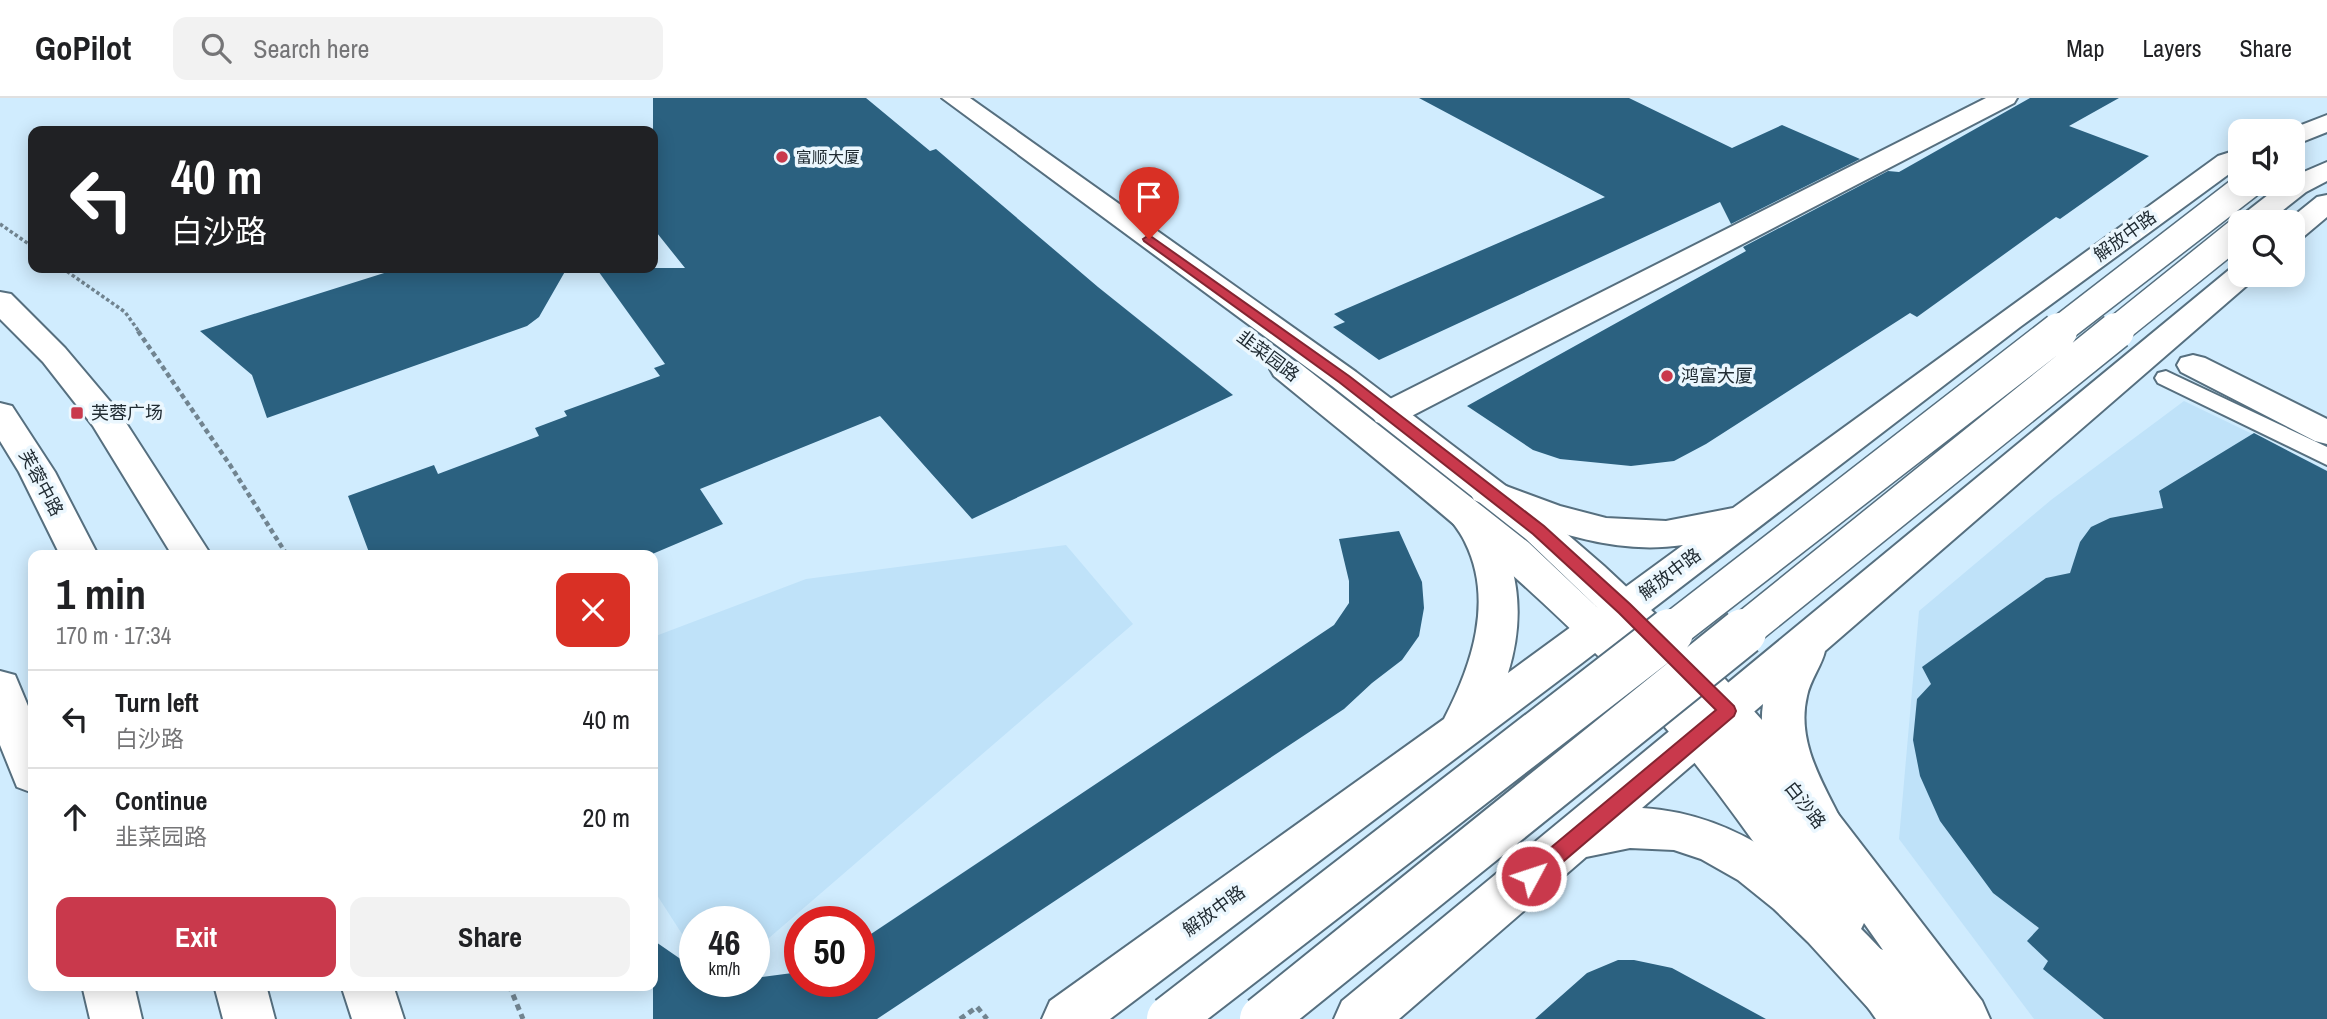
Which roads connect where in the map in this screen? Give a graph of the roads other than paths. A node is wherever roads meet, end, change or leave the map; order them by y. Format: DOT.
graph roads {
  1 [pos="927,98"];
  2 [pos="954,98"];
  3 [pos="2005,98"];
  4 [pos="2228,162"];
  5 [pos="2327,170"];
  6 [pos="2233,196"];
  7 [pos="2327,203"];
  8 [pos="2266,210"];
  9 [pos="2305,221"];
  10 [pos="2228,241"];
  11 [pos="2228,286"];
  12 [pos="0,301"];
  13 [pos="2180,371"];
  14 [pos="0,414"];
  15 [pos="1388,414"];
  16 [pos="2327,433"];
  17 [pos="2327,457"];
  18 [pos="1473,499"];
  19 [pos="1754,511"];
  20 [pos="76,550"];
  21 [pos="189,550"];
  22 [pos="1610,619"];
  23 [pos="1817,633"];
  24 [pos="0,687"];
  25 [pos="1712,723"];
  26 [pos="1457,733"];
  27 [pos="28,761"];
  28 [pos="1819,822"];
  29 [pos="1573,841"];
  30 [pos="109,991"];
  31 [pos="242,991"];
  32 [pos="368,991"];
  33 [pos="1897,1006"];
  34 [pos="116,1019"];
  35 [pos="249,1019"];
  36 [pos="378,1019"];
  37 [pos="1068,1019"];
  38 [pos="1170,1019"];
  39 [pos="1263,1019"];
  40 [pos="1360,1019"];
  41 [pos="1964,1019"];
  1 -- 18 [label="street, 韭菜园路"];
  2 -- 15 [label="street, 韭菜园路"];
  3 -- 15 [label="street"];
  4 -- 19 [label="street, 解放中路"];
  5 -- 8 [label="street"];
  6 -- 38 [label="street, 解放中路, bridge"];
  7 -- 9 [label="street"];
  10 -- 39 [label="street, bridge"];
  11 -- 23 [label="street"];
  12 -- 21 [label="street"];
  13 -- 16 [label="street"];
  13 -- 17 [label="lane"];
  14 -- 20 [label="street, 芙蓉中路"];
  15 -- 18 [label="street, 韭菜园路"];
  18 -- 19 [label="street"];
  18 -- 22 [label="street, 韭菜园路"];
  18 -- 26 [label="street"];
  19 -- 22 [label="street, 解放中路"];
  22 -- 25 [label="street, 白沙路"];
  22 -- 26 [label="street, 解放中路"];
  23 -- 25 [label="street"];
  23 -- 28 [label="street"];
  24 -- 27 [label="street"];
  25 -- 28 [label="street, 白沙路"];
  25 -- 29 [label="street"];
  25 -- 33 [label="street, 白沙路"];
  26 -- 37 [label="street, 解放中路"];
  28 -- 41 [label="street, 白沙路"];
  29 -- 33 [label="street"];
  29 -- 40 [label="street"];
  30 -- 34 [label="street"];
  31 -- 35 [label="street"];
  32 -- 36 [label="street"];
}
